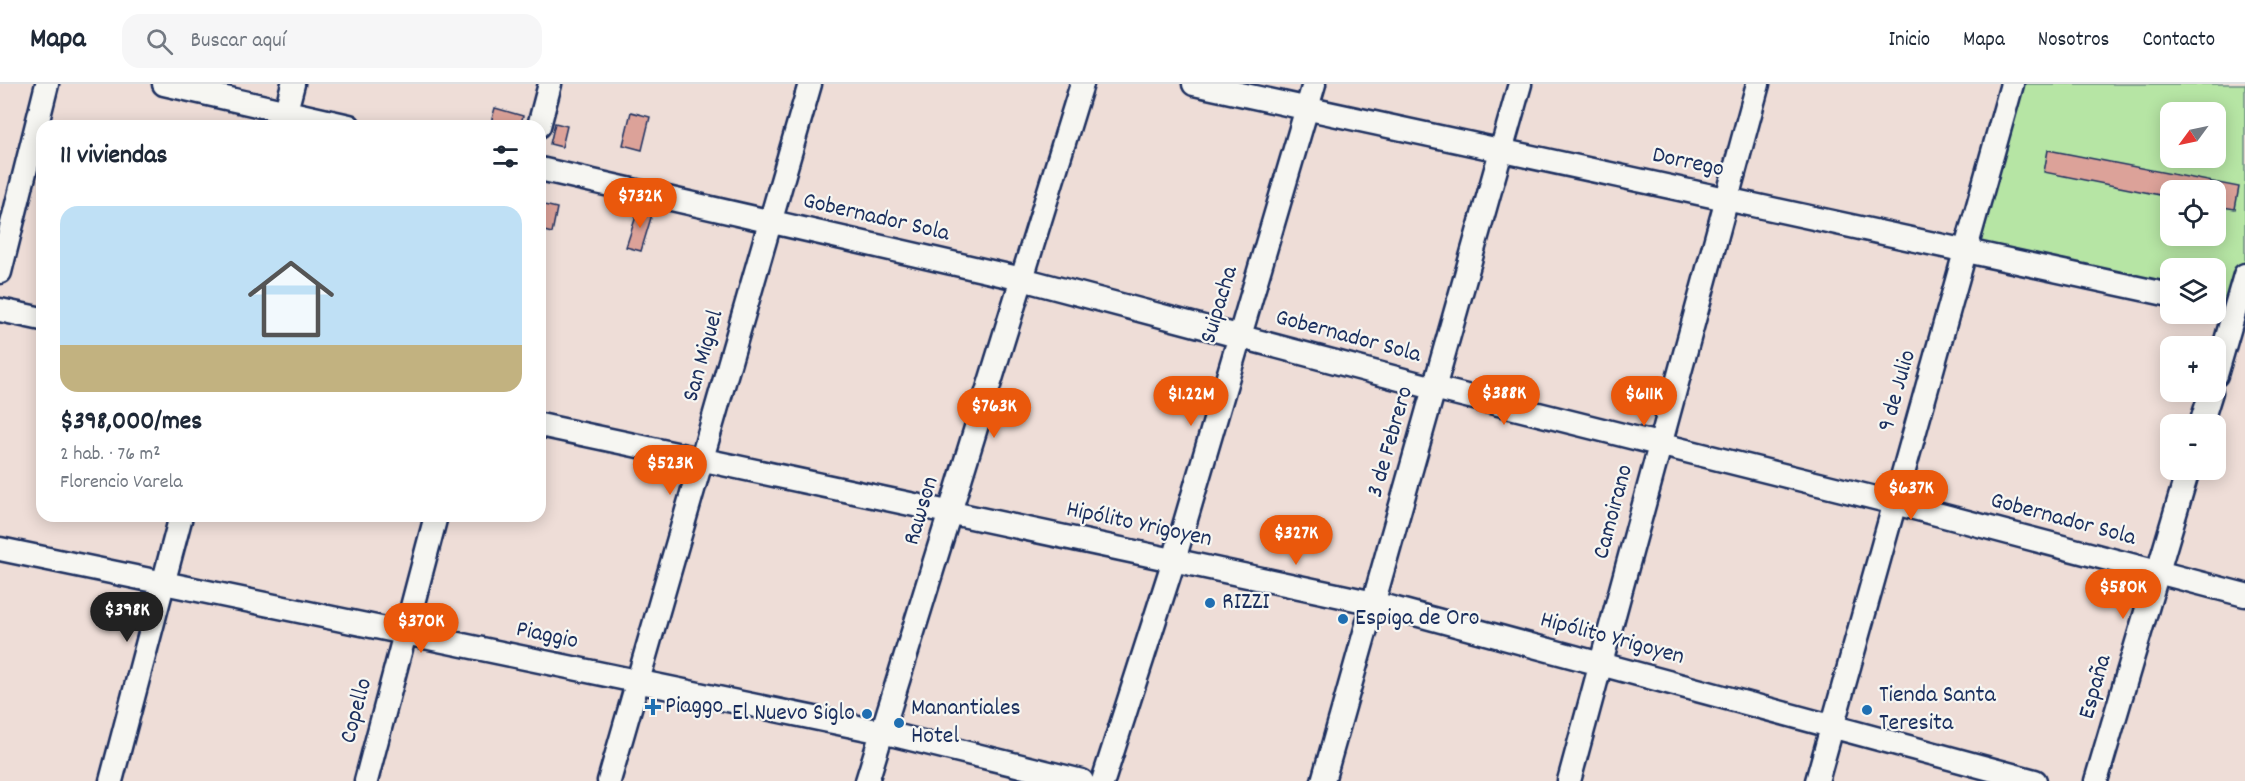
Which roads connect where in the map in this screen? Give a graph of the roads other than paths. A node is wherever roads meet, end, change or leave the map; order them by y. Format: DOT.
graph roads {
  1 [pos="46,84"];
  2 [pos="164,84"];
  3 [pos="293,84"];
  4 [pos="550,84"];
  5 [pos="810,84"];
  6 [pos="1082,84"];
  7 [pos="1194,84"];
  8 [pos="1314,84"];
  9 [pos="1520,84"];
  10 [pos="1758,84"];
  11 [pos="2012,84"];
  12 [pos="1307,108"];
  13 [pos="284,119"];
  14 [pos="37,120"];
  15 [pos="540,120"];
  16 [pos="36,125"];
  17 [pos="1502,150"];
  18 [pos="546,170"];
  19 [pos="1727,199"];
  20 [pos="772,222"];
  21 [pos="1965,250"];
  22 [pos="0,272"];
  23 [pos="2245,275"];
  24 [pos="1022,279"];
  25 [pos="2160,293"];
  26 [pos="2232,308"];
  27 [pos="0,310"];
  28 [pos="36,318"];
  29 [pos="1239,336"];
  30 [pos="2225,336"];
  31 [pos="1434,388"];
  32 [pos="546,426"];
  33 [pos="1660,445"];
  34 [pos="702,460"];
  35 [pos="2185,480"];
  36 [pos="1895,503"];
  37 [pos="950,512"];
  38 [pos="179,522"];
  39 [pos="434,522"];
  40 [pos="0,549"];
  41 [pos="1174,560"];
  42 [pos="2158,572"];
  43 [pos="163,584"];
  44 [pos="2245,595"];
  45 [pos="1374,603"];
  46 [pos="405,634"];
  47 [pos="1601,664"];
  48 [pos="636,682"];
  49 [pos="1833,727"];
  50 [pos="882,732"];
  51 [pos="111,781"];
  52 [pos="366,781"];
  53 [pos="609,781"];
  54 [pos="867,781"];
  55 [pos="1082,781"];
  56 [pos="1103,781"];
  57 [pos="1323,781"];
  58 [pos="1569,781"];
  59 [pos="1817,781"];
  60 [pos="2035,781"];
  61 [pos="2096,781"];
  1 -- 14 [label="street"];
  2 -- 13 [label="street"];
  3 -- 13 [label="street"];
  4 -- 15 [label="street"];
  5 -- 20 [label="street, San Miguel"];
  6 -- 24 [label="street, Rawson"];
  7 -- 12 [label="street, Dorrego"];
  8 -- 12 [label="street, Suipacha"];
  9 -- 17 [label="street, 3 de Febrero"];
  10 -- 19 [label="street, Camoirano"];
  11 -- 21 [label="street, 9 de Julio"];
  12 -- 17 [label="street, Dorrego"];
  12 -- 29 [label="street, Suipacha"];
  16 -- 22 [label="street"];
  17 -- 19 [label="street, Dorrego"];
  17 -- 31 [label="street, 3 de Febrero"];
  18 -- 20 [label="street, Gobernador Sola"];
  19 -- 21 [label="street, Dorrego"];
  19 -- 33 [label="street, Camoirano"];
  20 -- 24 [label="street, Gobernador Sola"];
  20 -- 34 [label="street, San Miguel"];
  21 -- 25 [label="street, Dorrego"];
  21 -- 36 [label="street, 9 de Julio"];
  23 -- 26 [label="street"];
  24 -- 29 [label="street, Gobernador Sola"];
  24 -- 37 [label="street, Rawson"];
  26 -- 30 [label="street"];
  27 -- 28 [label="street"];
  29 -- 31 [label="street, Gobernador Sola"];
  29 -- 41 [label="street, Suipacha"];
  31 -- 33 [label="street, Gobernador Sola"];
  31 -- 45 [label="street, 3 de Febrero"];
  32 -- 34 [label="street, Hipólito Yrigoyen"];
  33 -- 36 [label="street, Gobernador Sola"];
  33 -- 47 [label="street, Camoirano"];
  34 -- 37 [label="street, Hipólito Yrigoyen"];
  34 -- 48 [label="street, San Miguel"];
  35 -- 42 [label="street, España"];
  36 -- 42 [label="street, Gobernador Sola"];
  36 -- 49 [label="street, 9 de Julio"];
  37 -- 41 [label="street, Hipólito Yrigoyen"];
  37 -- 50 [label="street, Rawson"];
  38 -- 43 [label="street"];
  39 -- 46 [label="street, Copello"];
  40 -- 43 [label="street, Piaggio"];
  41 -- 45 [label="street, Hipólito Yrigoyen"];
  41 -- 56 [label="street, Suipacha"];
  42 -- 44 [label="street, Gobernador Sola"];
  42 -- 61 [label="street, España"];
  43 -- 46 [label="street, Piaggio"];
  43 -- 51 [label="street"];
  45 -- 47 [label="street, Hipólito Yrigoyen"];
  45 -- 57 [label="street, 3 de Febrero"];
  46 -- 48 [label="street, Piaggio"];
  46 -- 52 [label="street, Copello"];
  47 -- 49 [label="street, Hipólito Yrigoyen"];
  47 -- 58 [label="street, Camoirano"];
  48 -- 50 [label="street, Piaggio"];
  48 -- 53 [label="street, San Miguel"];
  49 -- 59 [label="street, 9 de Julio"];
  49 -- 60 [label="street, Hipólito Yrigoyen"];
  50 -- 54 [label="street, Rawson"];
  50 -- 55 [label="street, Piaggio"];
}
